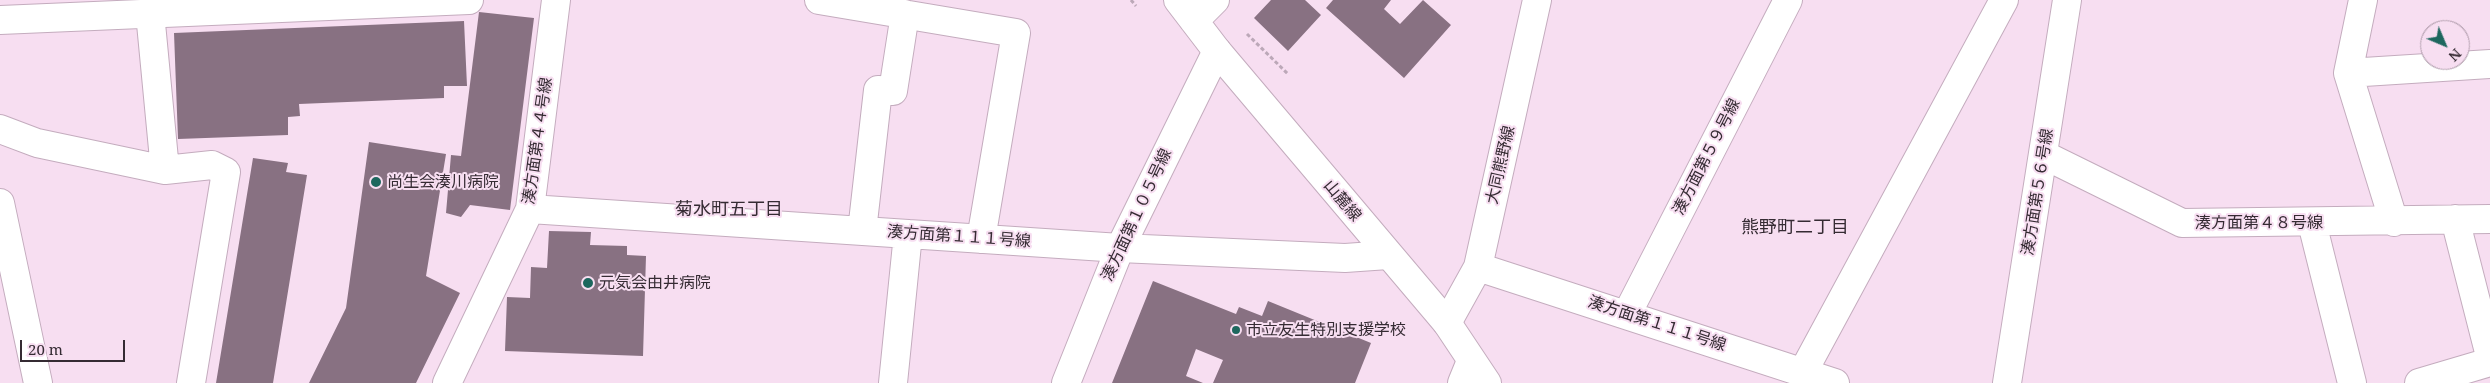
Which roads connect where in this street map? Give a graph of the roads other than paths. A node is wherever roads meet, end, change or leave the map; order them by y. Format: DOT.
graph roads {
  1 [pos="469,0"];
  2 [pos="556,0"];
  3 [pos="819,0"];
  4 [pos="1178,0"];
  5 [pos="1215,0"];
  6 [pos="1538,0"];
  7 [pos="1788,0"];
  8 [pos="2004,0"];
  9 [pos="2067,0"];
  10 [pos="2363,0"];
  11 [pos="892,8"];
  12 [pos="150,13"];
  13 [pos="0,20"];
  14 [pos="1194,21"];
  15 [pos="1217,51"];
  16 [pos="2490,64"];
  17 [pos="2348,73"];
  18 [pos="0,129"];
  19 [pos="2044,155"];
  20 [pos="165,170"];
  21 [pos="0,203"];
  22 [pos="530,209"];
  23 [pos="2490,219"];
  24 [pos="2455,220"];
  25 [pos="2312,222"];
  26 [pos="2394,222"];
  27 [pos="862,231"];
  28 [pos="908,234"];
  29 [pos="981,239"];
  30 [pos="1120,248"];
  31 [pos="1388,255"];
  32 [pos="1478,266"];
  33 [pos="1626,314"];
  34 [pos="1447,323"];
  35 [pos="2490,356"];
  36 [pos="2490,362"];
  37 [pos="1466,372"];
  38 [pos="1803,372"];
  39 [pos="2416,382"];
  40 [pos="38,383"];
  41 [pos="191,383"];
  42 [pos="447,383"];
  43 [pos="894,383"];
  44 [pos="1066,383"];
  45 [pos="1488,383"];
  46 [pos="1835,383"];
  47 [pos="2007,383"];
  48 [pos="2352,383"];
  1 -- 12 [label="street"];
  2 -- 22 [label="street, 湊方面第４４号線"];
  3 -- 11 [label="street"];
  4 -- 14 [label="street, 山麓線"];
  5 -- 14 [label="street"];
  6 -- 32 [label="street, 大同熊野線"];
  7 -- 33 [label="street, 湊方面第５９号線"];
  8 -- 38 [label="street"];
  9 -- 19 [label="street, 湊方面第５６号線"];
  10 -- 17 [label="street"];
  11 -- 27 [label="street"];
  11 -- 29 [label="street"];
  12 -- 13 [label="street"];
  12 -- 20 [label="street"];
  14 -- 15 [label="street, 山麓線"];
  15 -- 30 [label="street, 湊方面第１０５号線"];
  15 -- 31 [label="street, 山麓線"];
  16 -- 17 [label="street"];
  17 -- 26 [label="street"];
  18 -- 20 [label="street"];
  19 -- 25 [label="street, 湊方面第４８号線"];
  19 -- 47 [label="street, 湊方面第５６号線"];
  20 -- 41 [label="street"];
  21 -- 40 [label="street"];
  22 -- 27 [label="street, 湊方面第１１１号線"];
  22 -- 42 [label="street, 湊方面第４４号線"];
  23 -- 24 [label="street, 湊方面第４８号線"];
  24 -- 26 [label="street, 湊方面第４８号線"];
  24 -- 35 [label="street"];
  25 -- 26 [label="street, 湊方面第４８号線"];
  25 -- 48 [label="street"];
  27 -- 28 [label="street, 湊方面第１１１号線"];
  28 -- 29 [label="street, 湊方面第１１１号線"];
  28 -- 43 [label="street"];
  29 -- 30 [label="street, 湊方面第１１１号線"];
  30 -- 31 [label="street, 湊方面第１１１号線"];
  30 -- 44 [label="street, 湊方面第１０５号線"];
  31 -- 34 [label="street, 山麓線"];
  32 -- 33 [label="street, 湊方面第１１１号線"];
  32 -- 34 [label="street, 大同熊野線"];
  33 -- 38 [label="street, 湊方面第１１１号線"];
  34 -- 37 [label="street, 山麓線"];
  36 -- 39 [label="street"];
  37 -- 45 [label="street, 山麓線"];
  38 -- 46 [label="street, 湊方面第１１１号線"];
}
